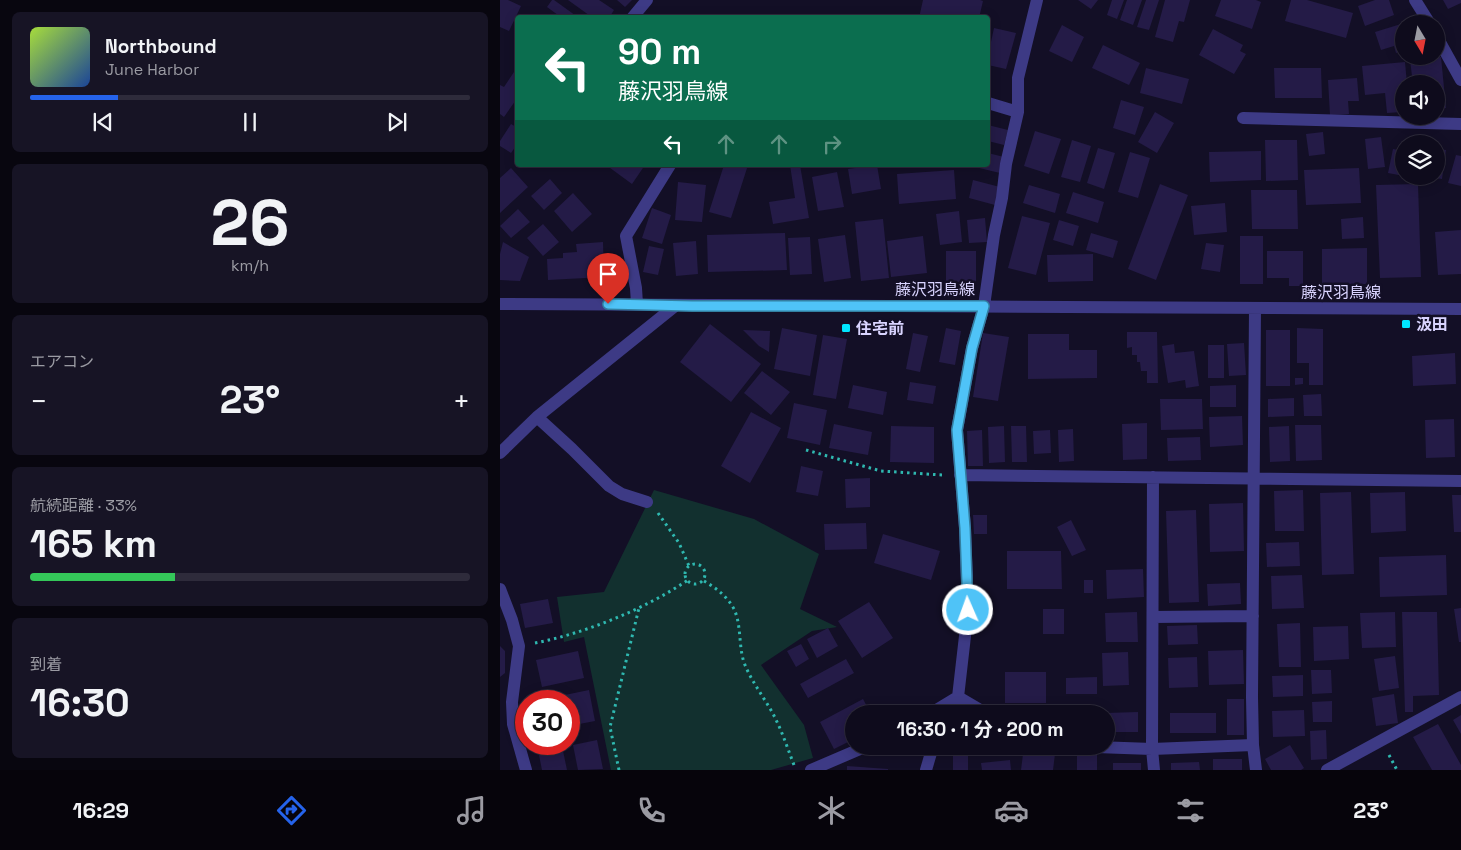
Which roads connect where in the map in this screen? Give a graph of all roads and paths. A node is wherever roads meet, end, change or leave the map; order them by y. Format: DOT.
graph roads {
  1 [pos="647,0"];
  2 [pos="1037,0"];
  3 [pos="1415,0"];
  4 [pos="634,15"];
  5 [pos="1424,15"];
  6 [pos="1445,51"];
  7 [pos="1461,80"];
  8 [pos="990,104"];
  9 [pos="1018,112"];
  10 [pos="1243,118"];
  11 [pos="1461,124"];
  12 [pos="669,167"];
  13 [pos="500,304"];
  14 [pos="637,304"];
  15 [pos="675,306"];
  16 [pos="984,306"];
  17 [pos="1256,308"];
  18 [pos="1461,309"];
  19 [pos="536,418"];
  20 [pos="806,450"];
  21 [pos="500,452"];
  22 [pos="960,475"];
  23 [pos="1153,477"];
  24 [pos="1255,478"];
  25 [pos="1461,481"];
  26 [pos="647,502"];
  27 [pos="689,566"];
  28 [pos="688,580"];
  29 [pos="704,581"];
  30 [pos="500,589"];
  31 [pos="639,608"];
  32 [pos="1253,616"];
  33 [pos="1153,617"];
  34 [pos="519,646"];
  35 [pos="958,697"];
  36 [pos="1461,698"];
  37 [pos="945,705"];
  38 [pos="953,705"];
  39 [pos="972,705"];
  40 [pos="1253,745"];
  41 [pos="1115,748"];
  42 [pos="1152,749"];
  43 [pos="846,755"];
  44 [pos="931,755"];
  45 [pos="526,770"];
  46 [pos="619,770"];
  47 [pos="796,770"];
  48 [pos="811,770"];
  49 [pos="926,770"];
  50 [pos="1154,770"];
  51 [pos="1256,770"];
  52 [pos="1328,770"];
  1 -- 4 [label="street"];
  2 -- 9 [label="street"];
  3 -- 5 [label="street"];
  6 -- 7 [label="street"];
  8 -- 9 [label="street"];
  9 -- 16 [label="street"];
  10 -- 11 [label="street"];
  12 -- 14 [label="street"];
  13 -- 14 [label="street, 藤沢羽鳥線"];
  14 -- 15 [label="street, 藤沢羽鳥線"];
  15 -- 16 [label="street, 藤沢羽鳥線"];
  15 -- 19 [label="street"];
  16 -- 17 [label="street, 藤沢羽鳥線"];
  16 -- 22 [label="street"];
  17 -- 18 [label="street, 藤沢羽鳥線"];
  17 -- 24 [label="street"];
  19 -- 21 [label="street"];
  19 -- 26 [label="street"];
  20 -- 22 [label="path"];
  22 -- 23 [label="street"];
  22 -- 35 [label="street"];
  23 -- 24 [label="street"];
  23 -- 33 [label="street"];
  24 -- 25 [label="street"];
  24 -- 32 [label="street"];
  26 -- 27 [label="path"];
  27 -- 28 [label="path"];
  27 -- 29 [label="path"];
  28 -- 29 [label="path"];
  28 -- 31 [label="path"];
  29 -- 47 [label="path"];
  30 -- 34 [label="street"];
  31 -- 34 [label="path"];
  31 -- 46 [label="path"];
  32 -- 33 [label="street"];
  32 -- 40 [label="street"];
  33 -- 42 [label="street"];
  34 -- 45 [label="street"];
  35 -- 37 [label="street"];
  35 -- 38 [label="street"];
  35 -- 39 [label="street"];
  36 -- 52 [label="street"];
  40 -- 42 [label="street"];
  40 -- 51 [label="street"];
  41 -- 42 [label="street"];
  42 -- 50 [label="street"];
  43 -- 48 [label="street"];
  44 -- 49 [label="street"];
}
